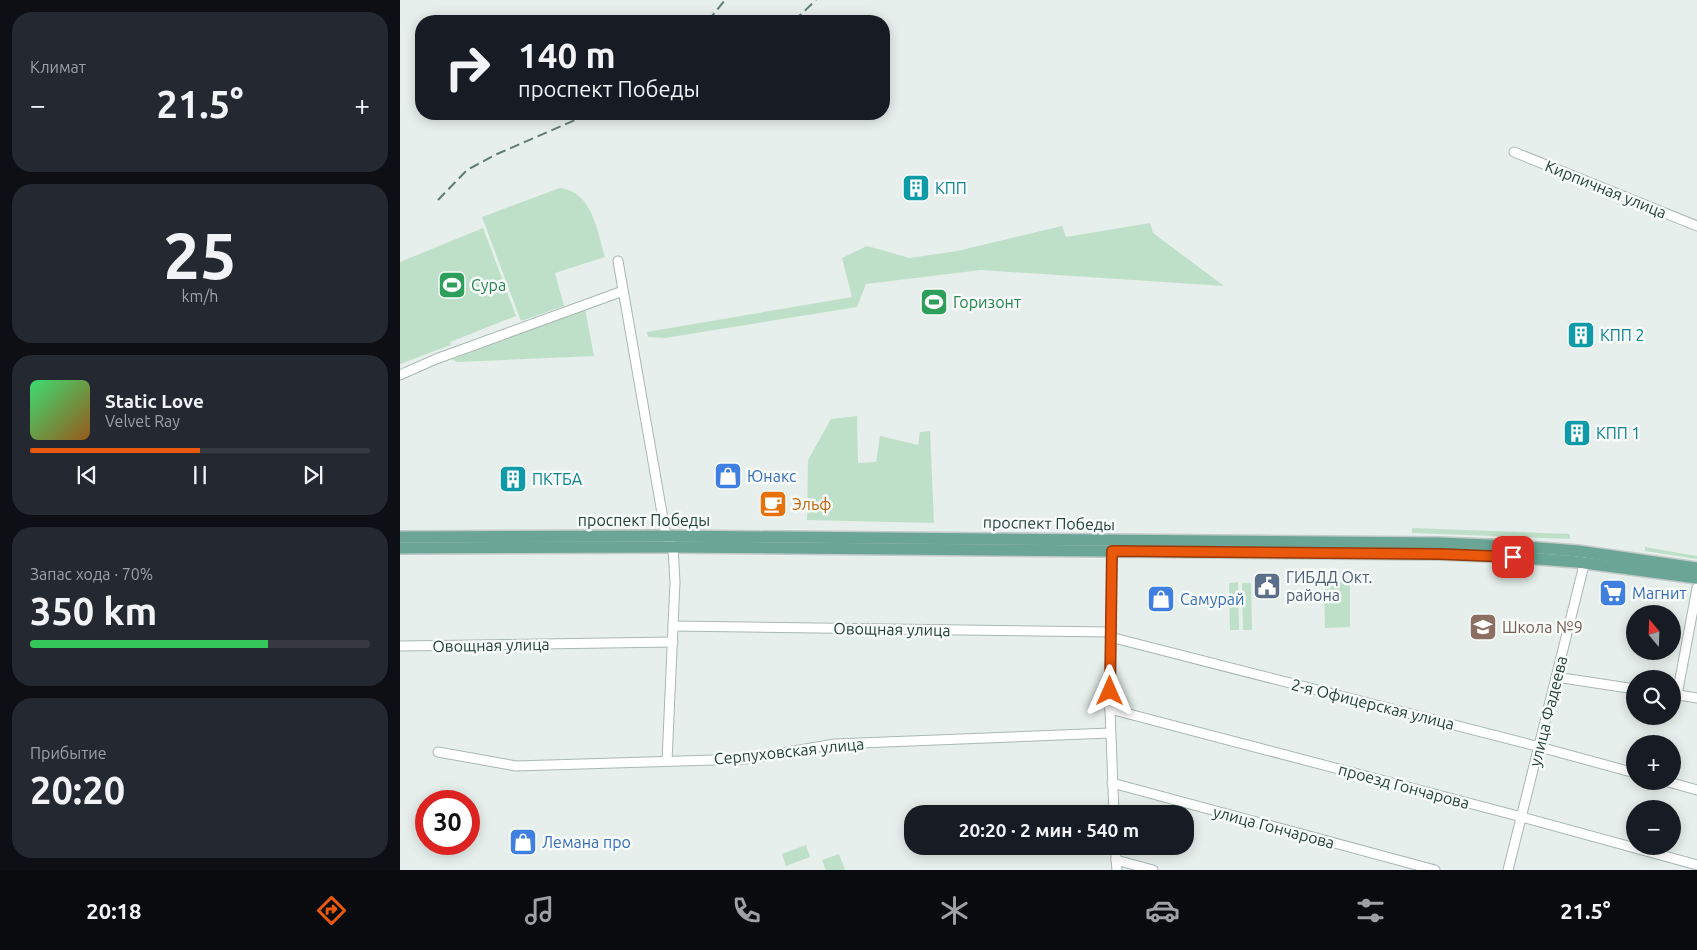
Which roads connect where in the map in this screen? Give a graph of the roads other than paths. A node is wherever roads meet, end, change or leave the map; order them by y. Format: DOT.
graph roads {
  1 [pos="1514,152"];
  2 [pos="1697,226"];
  3 [pos="618,261"];
  4 [pos="623,291"];
  5 [pos="400,375"];
  6 [pos="400,531"];
  7 [pos="666,536"];
  8 [pos="400,537"];
  9 [pos="436,541"];
  10 [pos="673,546"];
  11 [pos="400,549"];
  12 [pos="1112,551"];
  13 [pos="1586,557"];
  14 [pos="1697,568"];
  15 [pos="1697,578"];
  16 [pos="1697,588"];
  17 [pos="673,626"];
  18 [pos="1110,635"];
  19 [pos="673,642"];
  20 [pos="400,646"];
  21 [pos="1680,670"];
  22 [pos="1556,677"];
  23 [pos="1626,688"];
  24 [pos="1681,696"];
  25 [pos="1697,698"];
  26 [pos="1110,709"];
  27 [pos="1110,733"];
  28 [pos="1539,747"];
  29 [pos="438,752"];
  30 [pos="667,761"];
  31 [pos="1626,771"];
  32 [pos="1112,783"];
  33 [pos="1681,786"];
  34 [pos="1697,790"];
  35 [pos="1113,805"];
  36 [pos="1522,817"];
  37 [pos="1116,855"];
  38 [pos="1116,860"];
  39 [pos="1697,866"];
  40 [pos="1117,870"];
  41 [pos="1153,870"];
  42 [pos="1435,870"];
  43 [pos="1508,870"];
  1 -- 2 [label="street, Кирпичная улица"];
  3 -- 4 [label="street"];
  4 -- 5 [label="street"];
  4 -- 7 [label="street"];
  6 -- 9 [label="street"];
  7 -- 9 [label="main road, проспект Победы"];
  7 -- 10 [label="street"];
  7 -- 13 [label="main road, проспект Победы"];
  8 -- 9 [label="main road, проспект Победы"];
  9 -- 10 [label="main road, проспект Победы"];
  9 -- 11 [label="main road, проспект Победы"];
  10 -- 12 [label="main road, проспект Победы"];
  10 -- 17 [label="street"];
  12 -- 13 [label="main road, проспект Победы"];
  12 -- 18 [label="street"];
  13 -- 14 [label="main road, проспект Победы"];
  13 -- 15 [label="main road, проспект Победы"];
  13 -- 22 [label="street, улица Фадеева"];
  16 -- 21 [label="street"];
  17 -- 18 [label="street, Овощная улица"];
  17 -- 19 [label="street"];
  18 -- 26 [label="street"];
  18 -- 28 [label="street, 2-я Офицерская улица"];
  19 -- 20 [label="street, Овощная улица"];
  19 -- 30 [label="street"];
  22 -- 23 [label="street"];
  22 -- 28 [label="street, улица Фадеева"];
  24 -- 25 [label="street"];
  26 -- 27 [label="street"];
  26 -- 36 [label="street, проезд Гончарова"];
  27 -- 30 [label="street, Серпуховская улица"];
  27 -- 32 [label="street"];
  28 -- 31 [label="street, 2-я Офицерская улица"];
  28 -- 36 [label="street, улица Фадеева"];
  29 -- 30 [label="street, Серпуховская улица"];
  32 -- 35 [label="street"];
  32 -- 42 [label="street, улица Гончарова"];
  33 -- 34 [label="street"];
  36 -- 39 [label="street, проезд Гончарова"];
  36 -- 43 [label="street, улица Фадеева"];
  37 -- 38 [label="street"];
  38 -- 40 [label="street"];
  38 -- 41 [label="street"];
}
